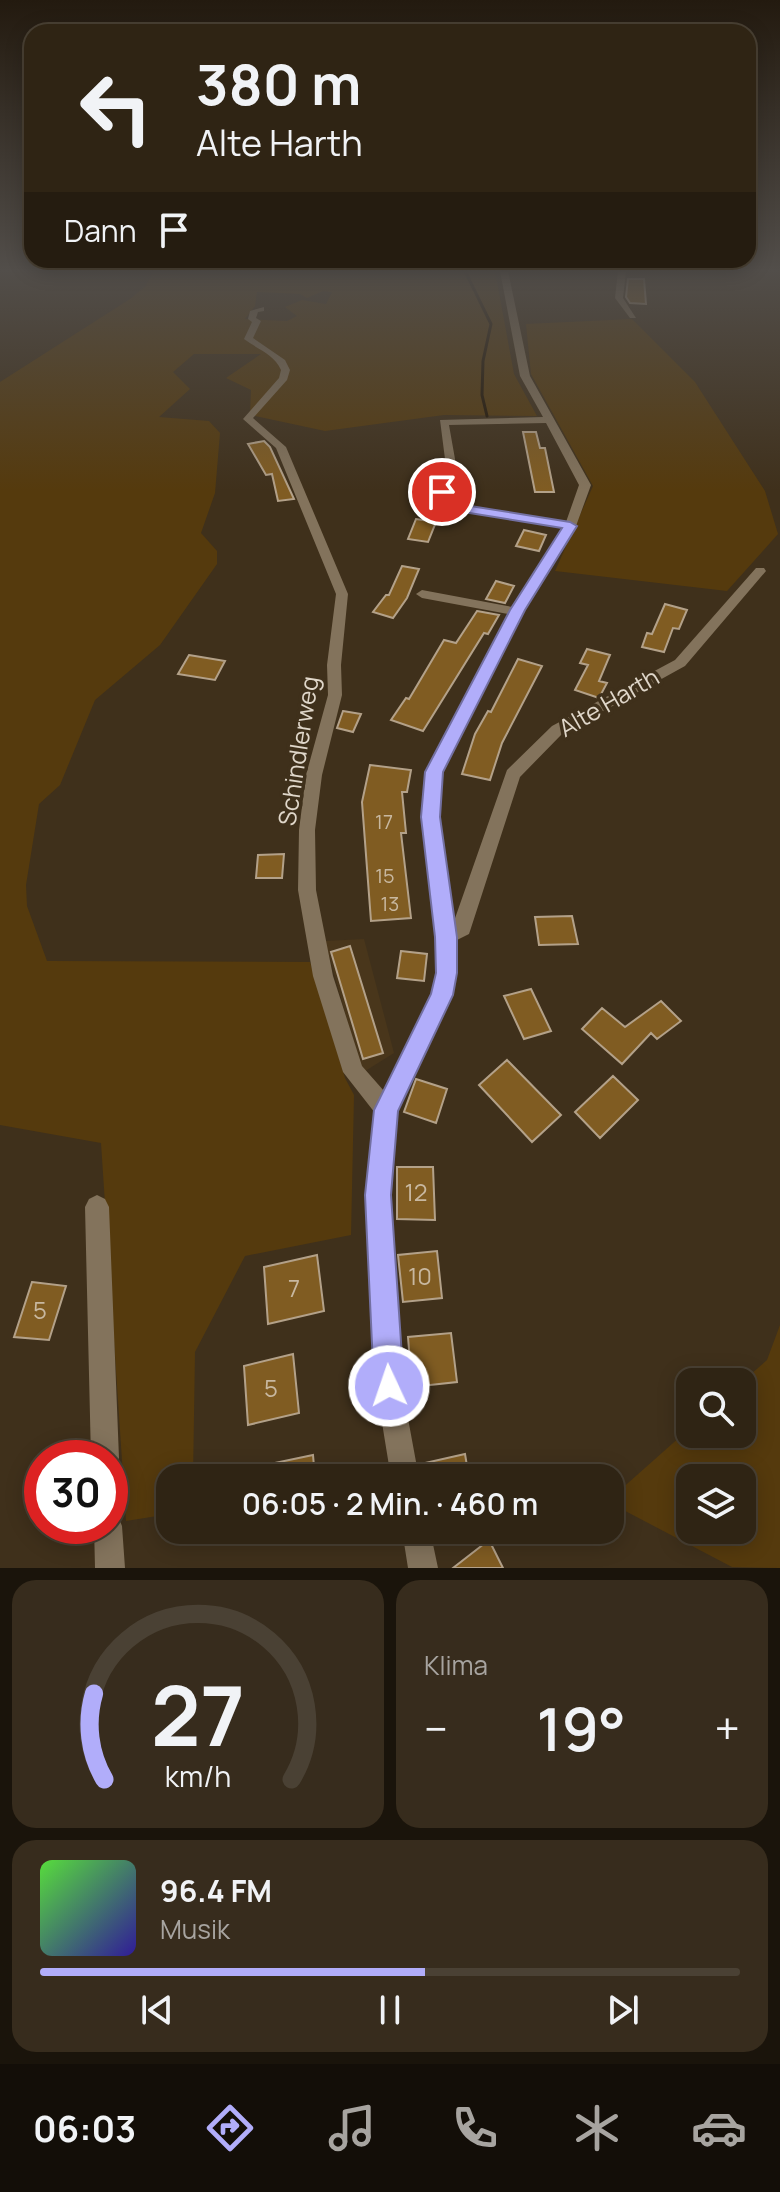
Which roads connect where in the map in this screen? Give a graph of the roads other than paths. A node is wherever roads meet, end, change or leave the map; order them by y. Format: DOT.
graph roads {
  1 [pos="257,344"];
  2 [pos="520,344"];
  3 [pos="550,420"];
  4 [pos="570,526"];
  5 [pos="760,571"];
  6 [pos="422,594"];
  7 [pos="516,612"];
  8 [pos="446,937"];
  9 [pos="386,1110"];
  10 [pos="97,1207"];
  11 [pos="104,1440"];
  12 [pos="403,1464"];
  13 [pos="109,1544"];
  14 [pos="419,1544"];
  15 [pos="110,1568"];
  16 [pos="423,1568"];
  1 -- 9 [label="street, Schindlerweg"];
  2 -- 3 [label="street"];
  3 -- 4 [label="street"];
  3 -- 4 [label="street"];
  4 -- 7 [label="street"];
  5 -- 8 [label="street, Alte Harth"];
  6 -- 7 [label="street"];
  7 -- 8 [label="street"];
  8 -- 9 [label="street"];
  9 -- 12 [label="street"];
  10 -- 11 [label="street"];
  13 -- 15 [label="street"];
  14 -- 16 [label="street"];
}
